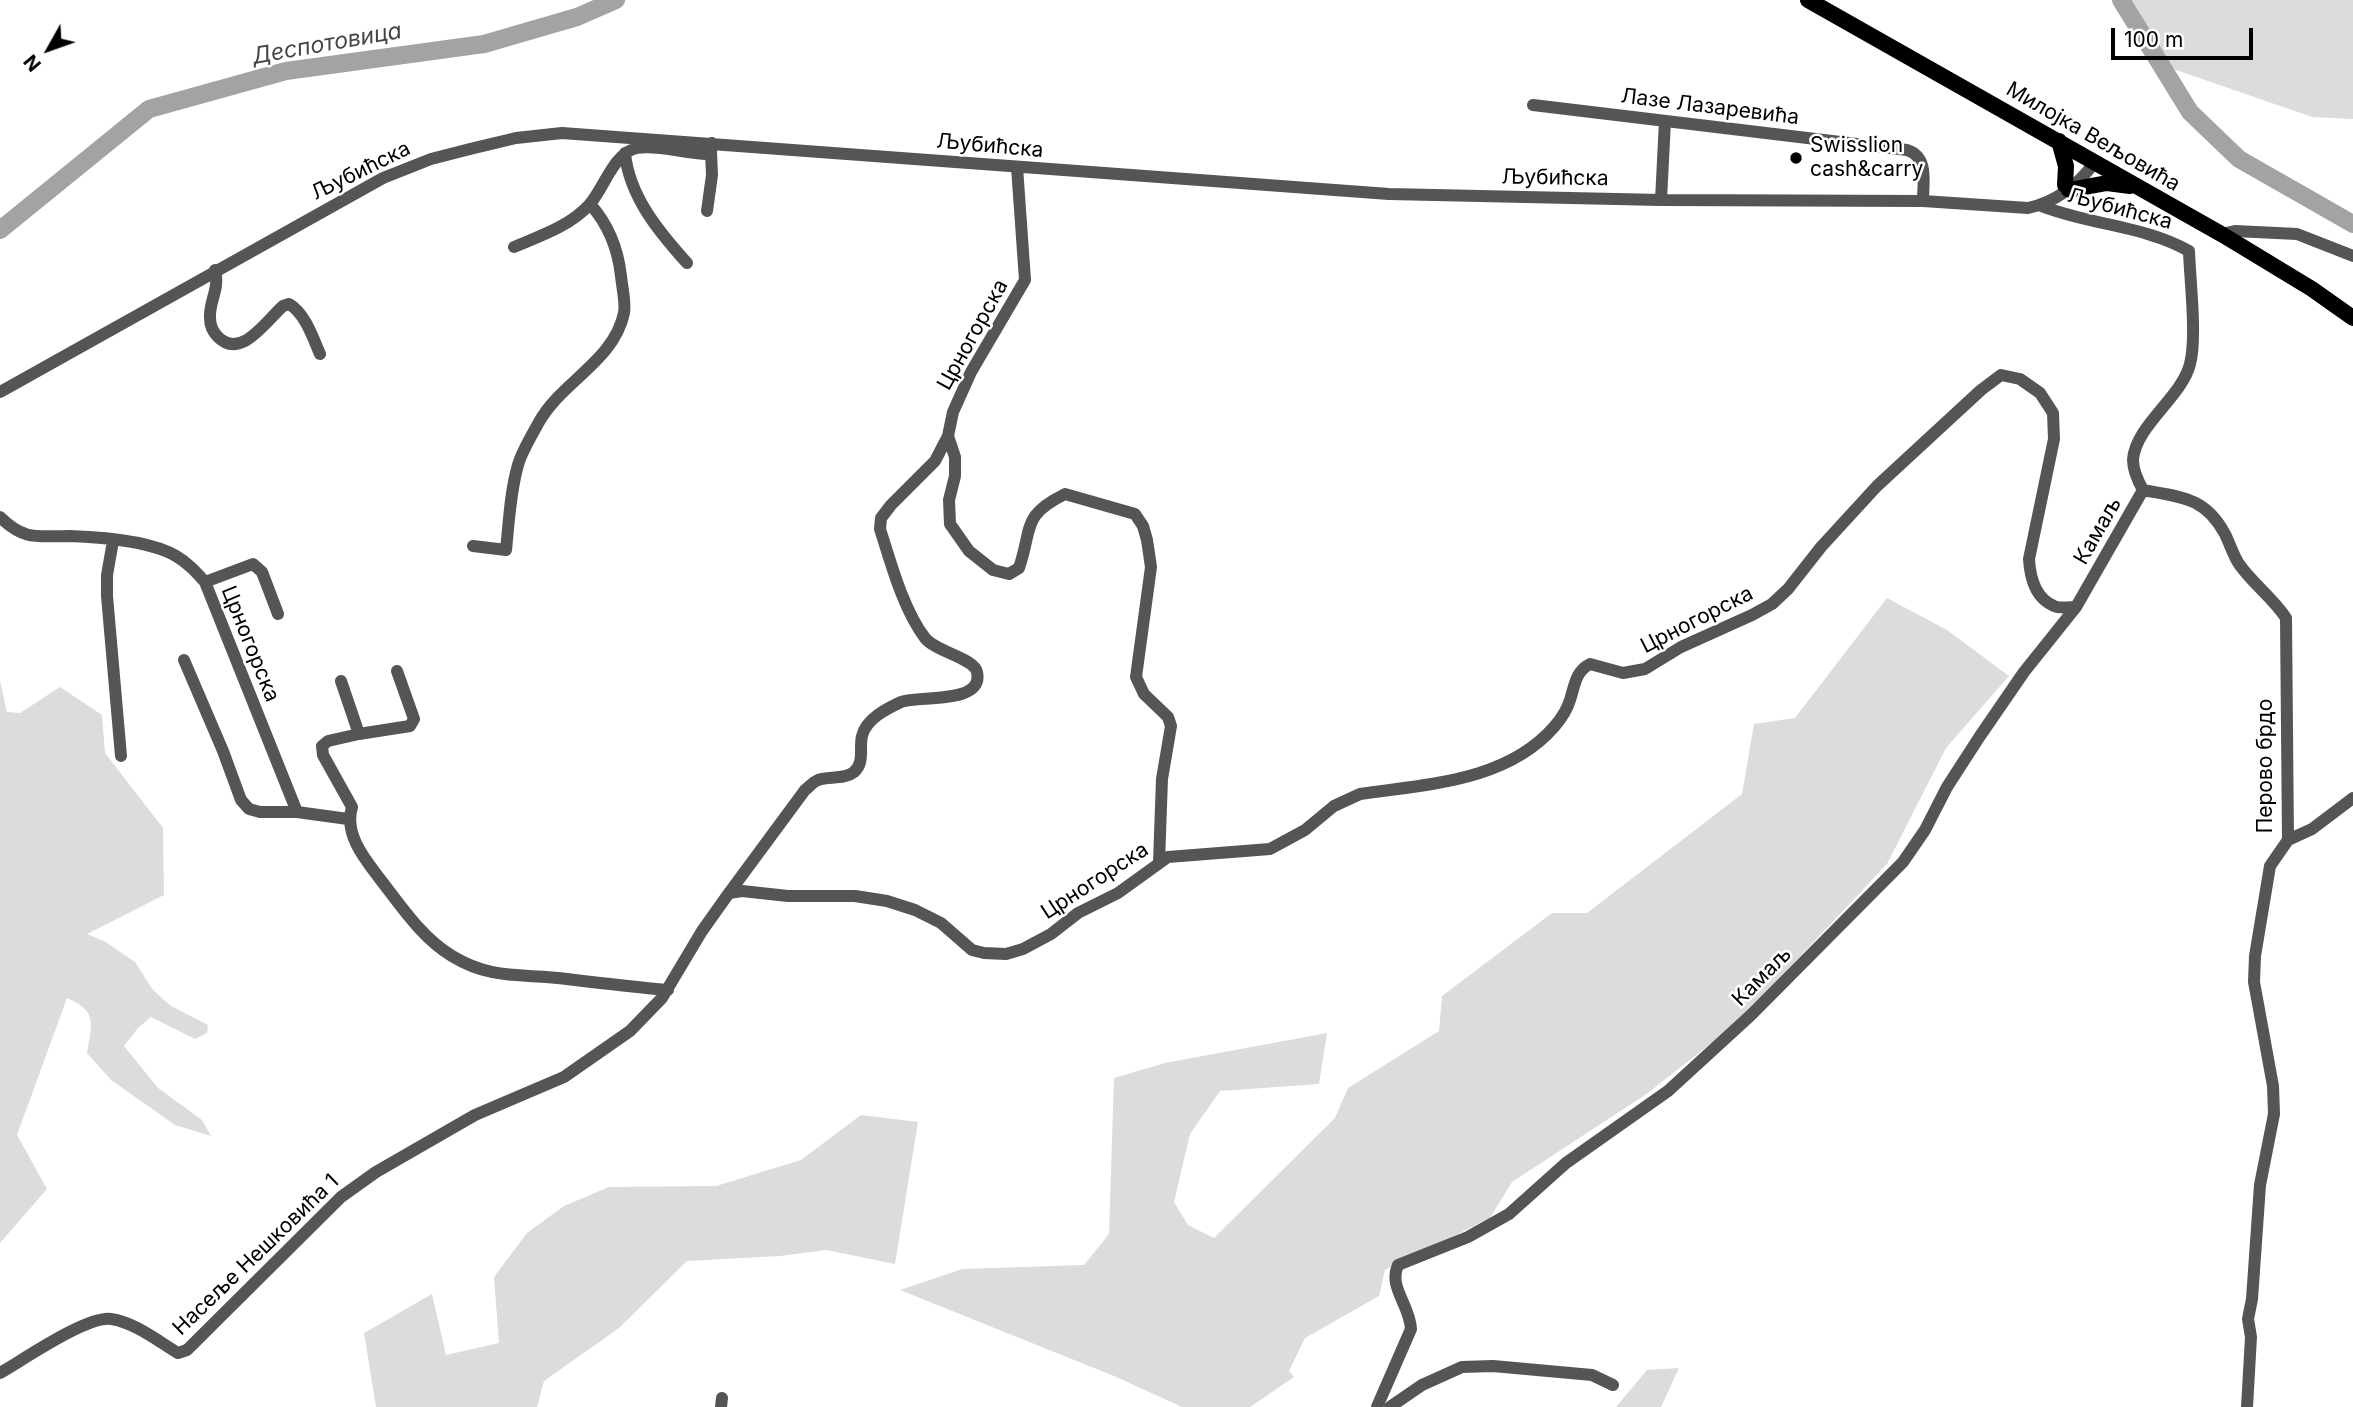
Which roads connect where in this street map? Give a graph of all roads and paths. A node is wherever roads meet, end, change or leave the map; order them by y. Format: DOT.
graph roads {
  1 [pos="1808,0"];
  2 [pos="1533,105"];
  3 [pos="1665,121"];
  4 [pos="2059,141"];
  5 [pos="711,147"];
  6 [pos="625,153"];
  7 [pos="2091,160"];
  8 [pos="1017,167"];
  9 [pos="2139,187"];
  10 [pos="2063,190"];
  11 [pos="1661,200"];
  12 [pos="1923,201"];
  13 [pos="590,204"];
  14 [pos="2039,205"];
  15 [pos="707,211"];
  16 [pos="2221,234"];
  17 [pos="514,247"];
  18 [pos="2353,256"];
  19 [pos="687,263"];
  20 [pos="215,270"];
  21 [pos="2353,318"];
  22 [pos="320,354"];
  23 [pos="0,392"];
  24 [pos="948,436"];
  25 [pos="2143,491"];
  26 [pos="0,517"];
  27 [pos="113,541"];
  28 [pos="473,546"];
  29 [pos="205,582"];
  30 [pos="2076,607"];
  31 [pos="278,614"];
  32 [pos="184,660"];
  33 [pos="397,671"];
  34 [pos="341,681"];
  35 [pos="359,734"];
  36 [pos="121,756"];
  37 [pos="2353,798"];
  38 [pos="297,812"];
  39 [pos="348,819"];
  40 [pos="2288,840"];
  41 [pos="1159,862"];
  42 [pos="729,893"];
  43 [pos="668,990"];
  44 [pos="0,1373"];
  45 [pos="1613,1385"];
  46 [pos="1377,1407"];
  47 [pos="1390,1407"];
  48 [pos="2247,1407"];
  1 -- 4 [label="main road, Милојка Вељовића"];
  2 -- 3 [label="street, Лазе Лазаревића"];
  3 -- 11 [label="street"];
  3 -- 12 [label="street, Лазе Лазаревића"];
  4 -- 7 [label="main road, Милојка Вељовића"];
  4 -- 10 [label="main road"];
  5 -- 6 [label="street"];
  5 -- 8 [label="street, Љубићска"];
  5 -- 15 [label="street"];
  5 -- 20 [label="street, Љубићска"];
  6 -- 13 [label="street"];
  6 -- 19 [label="street"];
  7 -- 9 [label="main road, Милојка Вељовића"];
  7 -- 10 [label="street, Љубићска"];
  8 -- 11 [label="street, Љубићска"];
  8 -- 24 [label="street, Црногорска"];
  9 -- 10 [label="main road"];
  9 -- 16 [label="main road, Милојка Вељовића"];
  10 -- 14 [label="street, Љубићска"];
  11 -- 12 [label="street, Љубићска"];
  12 -- 14 [label="street, Љубићска"];
  13 -- 17 [label="street"];
  13 -- 28 [label="street"];
  14 -- 25 [label="street, Љубићска"];
  16 -- 18 [label="street"];
  16 -- 21 [label="main road, Милојка Вељовића"];
  20 -- 22 [label="street"];
  20 -- 23 [label="street, Љубићска"];
  24 -- 41 [label="street"];
  24 -- 42 [label="street"];
  25 -- 30 [label="street, Камаљ"];
  25 -- 40 [label="street, Перово брдо"];
  26 -- 27 [label="street, Црногорска"];
  27 -- 29 [label="street, Црногорска"];
  27 -- 36 [label="street"];
  29 -- 31 [label="street"];
  29 -- 38 [label="street, Црногорска"];
  30 -- 41 [label="street, Црногорска"];
  30 -- 46 [label="street, Камаљ"];
  32 -- 38 [label="street"];
  33 -- 35 [label="street"];
  34 -- 35 [label="street"];
  35 -- 39 [label="street"];
  37 -- 40 [label="street"];
  38 -- 39 [label="street"];
  39 -- 43 [label="street"];
  40 -- 48 [label="street, Перово брдо"];
  41 -- 42 [label="street, Црногорска"];
  42 -- 43 [label="street"];
  43 -- 44 [label="street, Насеље Нешковића 1"];
  45 -- 47 [label="street"];
}
